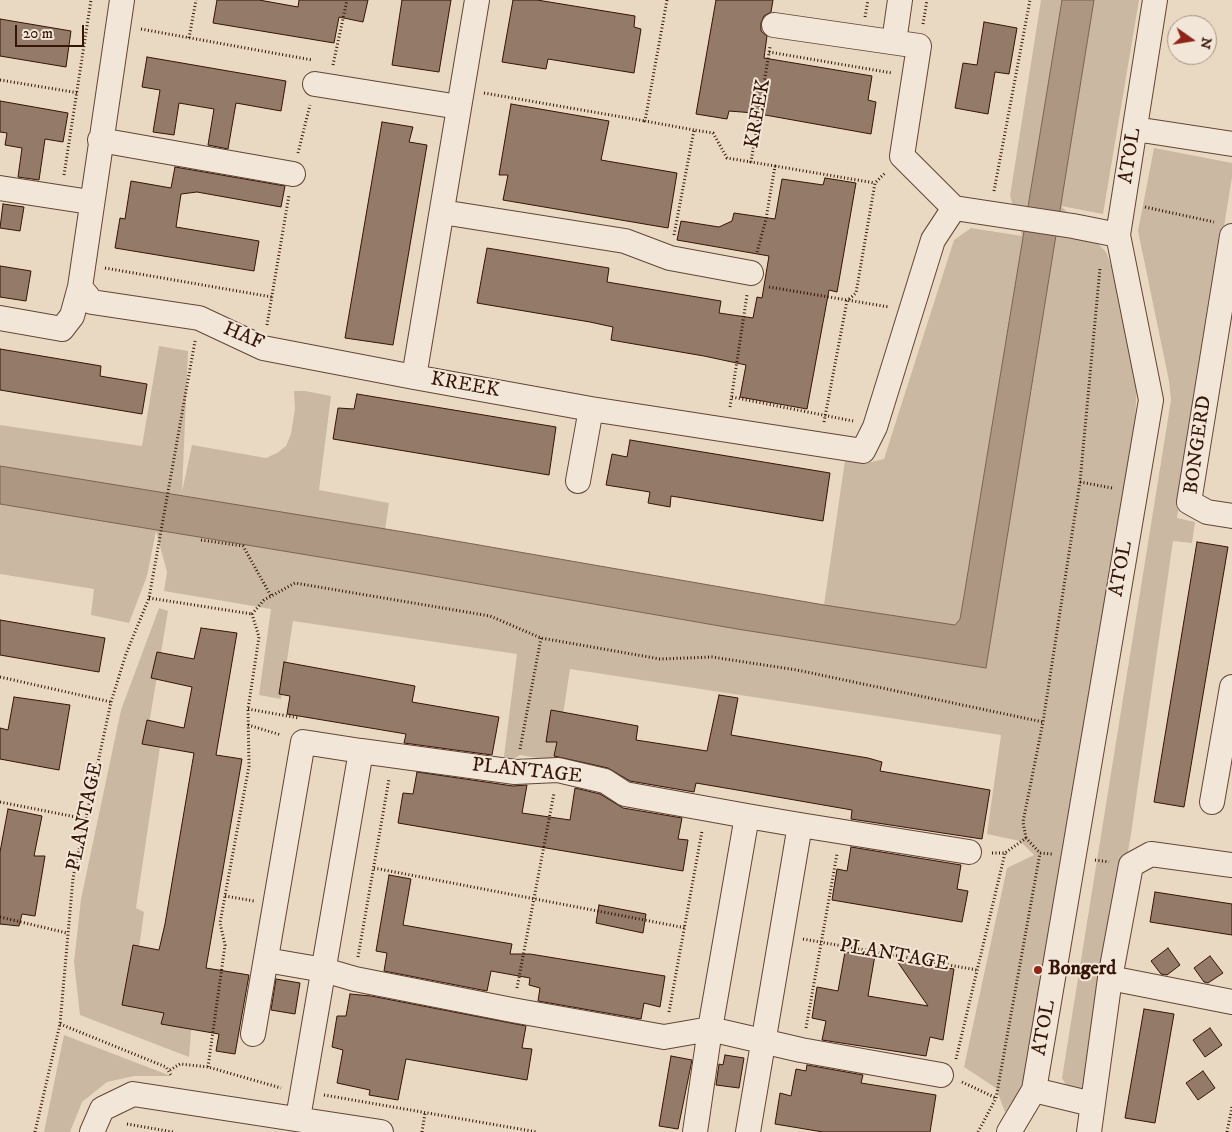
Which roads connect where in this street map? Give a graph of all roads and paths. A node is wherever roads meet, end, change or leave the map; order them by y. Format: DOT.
graph roads {
  1 [pos="91,0"];
  2 [pos="122,0"];
  3 [pos="196,0"];
  4 [pos="477,0"];
  5 [pos="667,0"];
  6 [pos="900,0"];
  7 [pos="1030,0"];
  8 [pos="1155,0"];
  9 [pos="118,25"];
  10 [pos="774,25"];
  11 [pos="190,38"];
  12 [pos="894,42"];
  13 [pos="770,52"];
  14 [pos="315,60"];
  15 [pos="324,62"];
  16 [pos="334,64"];
  17 [pos="914,77"];
  18 [pos="0,80"];
  19 [pos="315,84"];
  20 [pos="78,92"];
  21 [pos="107,97"];
  22 [pos="460,98"];
  23 [pos="646,120"];
  24 [pos="1135,129"];
  25 [pos="694,130"];
  26 [pos="100,140"];
  27 [pos="1232,144"];
  28 [pos="902,156"];
  29 [pos="751,162"];
  30 [pos="775,166"];
  31 [pos="293,174"];
  32 [pos="874,183"];
  33 [pos="0,188"];
  34 [pos="60,197"];
  35 [pos="90,202"];
  36 [pos="1123,203"];
  37 [pos="954,208"];
  38 [pos="442,212"];
  39 [pos="990,213"];
  40 [pos="1227,230"];
  41 [pos="1110,234"];
  42 [pos="670,258"];
  43 [pos="81,275"];
  44 [pos="750,278"];
  45 [pos="272,297"];
  46 [pos="847,302"];
  47 [pos="912,310"];
  48 [pos="0,318"];
  49 [pos="199,318"];
  50 [pos="1223,345"];
  51 [pos="414,377"];
  52 [pos="732,397"];
  53 [pos="591,409"];
  54 [pos="826,414"];
  55 [pos="876,427"];
  56 [pos="726,430"];
  57 [pos="819,446"];
  58 [pos="578,481"];
  59 [pos="1232,516"];
  60 [pos="201,540"];
  61 [pos="271,596"];
  62 [pos="149,598"];
  63 [pos="252,614"];
  64 [pos="542,638"];
  65 [pos="0,676"];
  66 [pos="1232,688"];
  67 [pos="111,702"];
  68 [pos="1042,722"];
  69 [pos="248,725"];
  70 [pos="303,742"];
  71 [pos="1227,749"];
  72 [pos="361,752"];
  73 [pos="558,770"];
  74 [pos="515,772"];
  75 [pos="0,802"];
  76 [pos="1212,802"];
  77 [pos="747,816"];
  78 [pos="86,819"];
  79 [pos="800,825"];
  80 [pos="1026,838"];
  81 [pos="969,852"];
  82 [pos="1040,852"];
  83 [pos="1005,853"];
  84 [pos="1232,865"];
  85 [pos="374,868"];
  86 [pos="534,899"];
  87 [pos="0,918"];
  88 [pos="686,928"];
  89 [pos="67,933"];
  90 [pos="782,936"];
  91 [pos="266,960"];
  92 [pos="324,970"];
  93 [pos="977,970"];
  94 [pos="1110,978"];
  95 [pos="1232,1002"];
  96 [pos="512,1010"];
  97 [pos="60,1024"];
  98 [pos="710,1029"];
  99 [pos="253,1034"];
  100 [pos="763,1042"];
  101 [pos="208,1067"];
  102 [pos="170,1070"];
  103 [pos="952,1074"];
  104 [pos="1034,1090"];
  105 [pos="303,1092"];
  106 [pos="996,1098"];
  107 [pos="168,1100"];
  108 [pos="1092,1104"];
  109 [pos="1232,1107"];
  110 [pos="425,1113"];
  111 [pos="298,1118"];
  112 [pos="117,1122"];
  113 [pos="35,1132"];
  114 [pos="92,1132"];
  115 [pos="173,1132"];
  116 [pos="381,1132"];
  117 [pos="422,1132"];
  118 [pos="537,1132"];
  119 [pos="695,1132"];
  120 [pos="748,1132"];
  121 [pos="978,1132"];
  122 [pos="1009,1132"];
  123 [pos="1089,1132"];
  124 [pos="1227,1132"];
  1 -- 20 [label="path"];
  2 -- 9 [label="street"];
  3 -- 11 [label="path"];
  4 -- 22 [label="street, KREEK"];
  5 -- 23 [label="path"];
  6 -- 12 [label="street"];
  7 -- 39 [label="path"];
  8 -- 24 [label="street, ATOL"];
  9 -- 11 [label="path"];
  9 -- 21 [label="street"];
  10 -- 12 [label="street"];
  10 -- 13 [label="path, KREEK"];
  11 -- 14 [label="path"];
  12 -- 17 [label="street"];
  13 -- 17 [label="path, KREEK"];
  13 -- 29 [label="path, KREEK"];
  15 -- 16 [label="path"];
  17 -- 28 [label="street"];
  18 -- 20 [label="path"];
  19 -- 22 [label="street"];
  20 -- 21 [label="path"];
  20 -- 34 [label="path"];
  21 -- 26 [label="street"];
  22 -- 23 [label="path"];
  22 -- 38 [label="street, KREEK"];
  23 -- 25 [label="path"];
  24 -- 27 [label="street"];
  24 -- 36 [label="street, ATOL"];
  25 -- 29 [label="path"];
  25 -- 42 [label="path"];
  26 -- 31 [label="street"];
  26 -- 35 [label="street"];
  28 -- 32 [label="path"];
  28 -- 37 [label="street"];
  29 -- 30 [label="path, KREEK"];
  30 -- 32 [label="path"];
  30 -- 44 [label="path, KREEK"];
  32 -- 46 [label="path"];
  33 -- 34 [label="street"];
  34 -- 35 [label="street"];
  35 -- 43 [label="street"];
  36 -- 40 [label="path"];
  36 -- 41 [label="street, ATOL"];
  37 -- 39 [label="street"];
  37 -- 47 [label="street, KREEK"];
  38 -- 42 [label="street"];
  38 -- 51 [label="street, KREEK"];
  39 -- 41 [label="street"];
  40 -- 50 [label="street, BONGERD"];
  41 -- 68 [label="path"];
  41 -- 104 [label="street, ATOL"];
  42 -- 44 [label="street"];
  43 -- 45 [label="path"];
  43 -- 48 [label="street"];
  43 -- 49 [label="street, HAF"];
  44 -- 46 [label="path"];
  44 -- 52 [label="path, KREEK"];
  46 -- 47 [label="path"];
  46 -- 54 [label="path"];
  47 -- 55 [label="street, KREEK"];
  49 -- 51 [label="street, HAF"];
  49 -- 62 [label="path, PLANTAGE"];
  50 -- 59 [label="street, BONGERD"];
  51 -- 53 [label="street, KREEK"];
  52 -- 54 [label="path"];
  52 -- 56 [label="path, KREEK"];
  53 -- 56 [label="street, KREEK"];
  53 -- 58 [label="street"];
  54 -- 55 [label="path"];
  54 -- 57 [label="path"];
  55 -- 57 [label="street, KREEK"];
  56 -- 57 [label="street, KREEK"];
  60 -- 61 [label="path"];
  61 -- 63 [label="path"];
  61 -- 64 [label="path"];
  62 -- 63 [label="path"];
  62 -- 67 [label="path, PLANTAGE"];
  63 -- 69 [label="path"];
  64 -- 68 [label="path"];
  64 -- 74 [label="path"];
  65 -- 67 [label="path"];
  66 -- 71 [label="street"];
  67 -- 78 [label="path, PLANTAGE"];
  68 -- 80 [label="path"];
  69 -- 70 [label="path"];
  69 -- 101 [label="path"];
  70 -- 72 [label="street, PLANTAGE"];
  70 -- 91 [label="street"];
  71 -- 76 [label="street"];
  72 -- 74 [label="street, PLANTAGE"];
  72 -- 92 [label="street"];
  73 -- 74 [label="street, PLANTAGE"];
  73 -- 77 [label="street, PLANTAGE"];
  73 -- 86 [label="path"];
  75 -- 78 [label="path"];
  77 -- 79 [label="street, PLANTAGE"];
  77 -- 98 [label="street"];
  78 -- 89 [label="path, PLANTAGE"];
  79 -- 81 [label="street, PLANTAGE"];
  79 -- 90 [label="street"];
  82 -- 106 [label="path"];
  83 -- 93 [label="path"];
  84 -- 94 [label="street"];
  85 -- 86 [label="path"];
  86 -- 88 [label="path"];
  86 -- 96 [label="path"];
  87 -- 89 [label="path"];
  89 -- 97 [label="path, PLANTAGE"];
  90 -- 93 [label="path, PLANTAGE"];
  90 -- 100 [label="street"];
  91 -- 92 [label="street"];
  91 -- 99 [label="street"];
  92 -- 96 [label="street"];
  92 -- 105 [label="street"];
  93 -- 103 [label="path"];
  94 -- 95 [label="street"];
  94 -- 108 [label="street"];
  96 -- 98 [label="street"];
  97 -- 102 [label="path"];
  97 -- 113 [label="path, PLANTAGE"];
  98 -- 100 [label="street"];
  98 -- 119 [label="street"];
  100 -- 103 [label="street"];
  100 -- 120 [label="street"];
  101 -- 102 [label="path"];
  101 -- 105 [label="path"];
  102 -- 107 [label="path"];
  103 -- 106 [label="path"];
  104 -- 108 [label="street"];
  104 -- 122 [label="street, ATOL"];
  105 -- 110 [label="path"];
  105 -- 111 [label="street"];
  106 -- 121 [label="path"];
  107 -- 111 [label="street"];
  107 -- 114 [label="street"];
  108 -- 123 [label="street"];
  109 -- 124 [label="path"];
  110 -- 117 [label="path"];
  110 -- 118 [label="path"];
  111 -- 116 [label="street"];
  112 -- 115 [label="path"];
}
